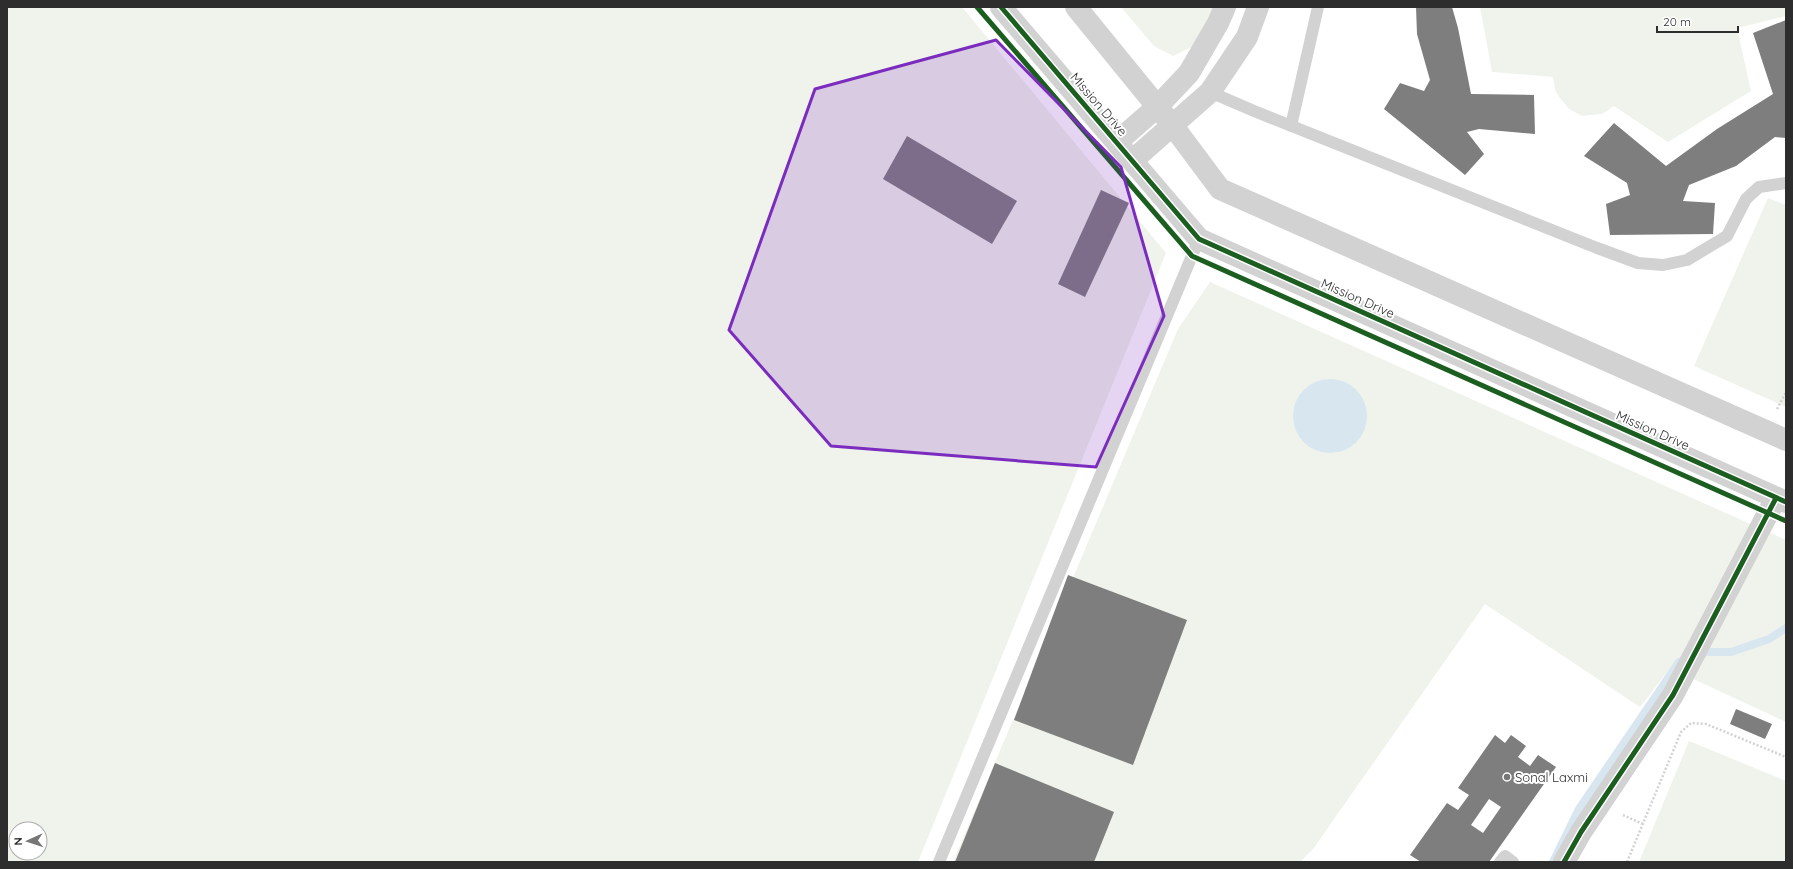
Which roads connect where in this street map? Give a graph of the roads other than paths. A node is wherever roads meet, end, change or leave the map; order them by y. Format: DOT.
graph roads {
  1 [pos="1000,7"];
  2 [pos="1076,7"];
  3 [pos="1225,7"];
  4 [pos="1258,7"];
  5 [pos="1318,7"];
  6 [pos="1210,92"];
  7 [pos="1157,107"];
  8 [pos="1173,126"];
  9 [pos="1291,126"];
  10 [pos="1117,142"];
  11 [pos="1133,160"];
  12 [pos="1786,183"];
  13 [pos="1199,239"];
  14 [pos="1786,440"];
  15 [pos="1781,500"];
  16 [pos="939,862"];
  17 [pos="1500,862"];
  18 [pos="1513,862"];
  19 [pos="1564,862"];
  1 -- 10 [label="street, Mission Drive"];
  2 -- 7 [label="street"];
  3 -- 7 [label="street"];
  4 -- 6 [label="street"];
  5 -- 9 [label="lane"];
  6 -- 8 [label="street"];
  6 -- 9 [label="lane"];
  7 -- 8 [label="street"];
  7 -- 10 [label="street"];
  8 -- 11 [label="street"];
  8 -- 14 [label="street"];
  9 -- 12 [label="lane"];
  10 -- 11 [label="street, Mission Drive"];
  11 -- 13 [label="street, Mission Drive"];
  13 -- 15 [label="street, Mission Drive"];
  13 -- 16 [label="lane"];
  15 -- 19 [label="street"];
  17 -- 18 [label="lane"];
}
